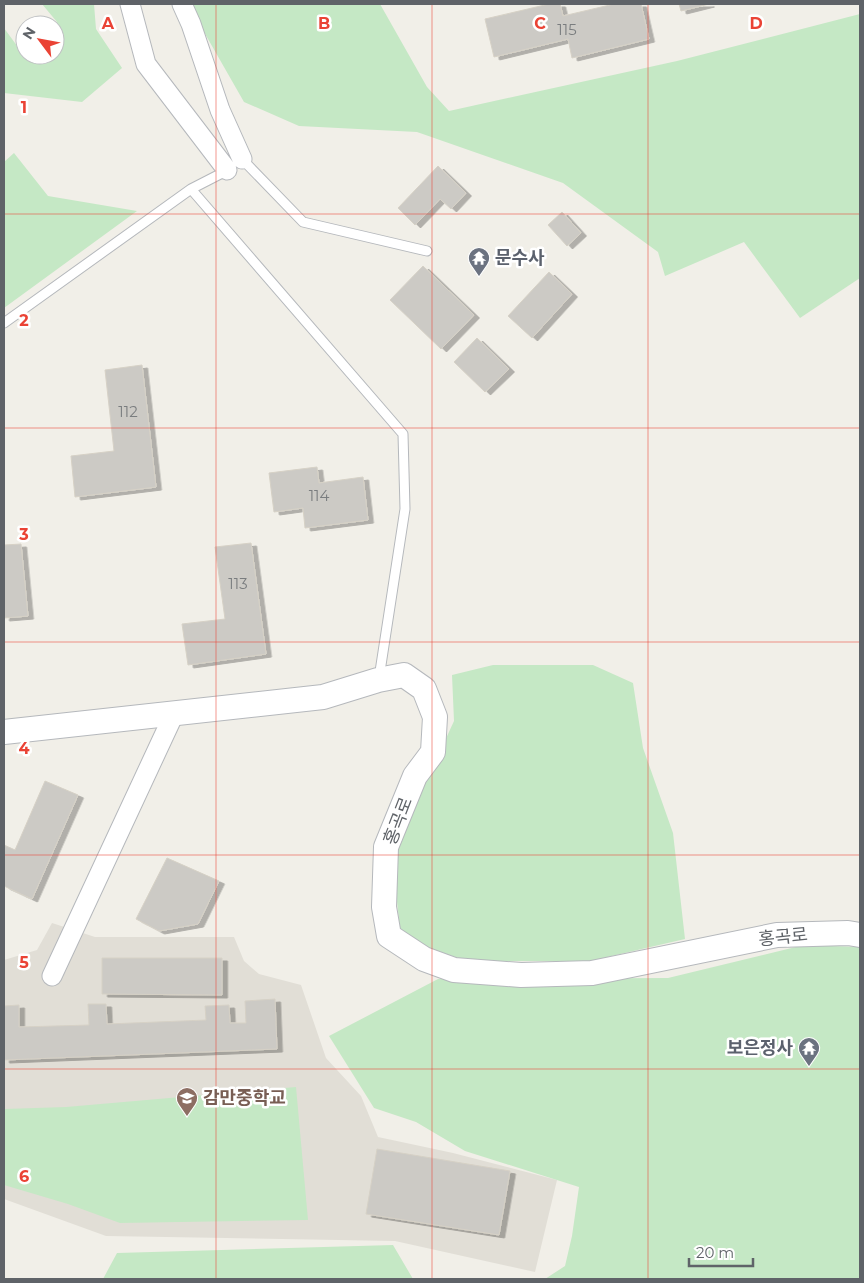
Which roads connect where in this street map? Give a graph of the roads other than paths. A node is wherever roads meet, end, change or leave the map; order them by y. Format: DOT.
graph roads {
  1 [pos="130,4"];
  2 [pos="182,4"];
  3 [pos="242,159"];
  4 [pos="227,170"];
  5 [pos="191,189"];
  6 [pos="427,251"];
  7 [pos="4,323"];
  8 [pos="378,680"];
  9 [pos="174,714"];
  10 [pos="4,732"];
  11 [pos="860,935"];
  12 [pos="52,976"];
  1 -- 4 [label="street"];
  2 -- 3 [label="street"];
  3 -- 4 [label="lane"];
  3 -- 6 [label="lane"];
  4 -- 5 [label="lane"];
  5 -- 7 [label="lane"];
  5 -- 8 [label="lane"];
  8 -- 9 [label="street, 홍곡로"];
  8 -- 11 [label="street, 홍곡로"];
  9 -- 10 [label="street, 홍곡로"];
  9 -- 12 [label="street"];
}
